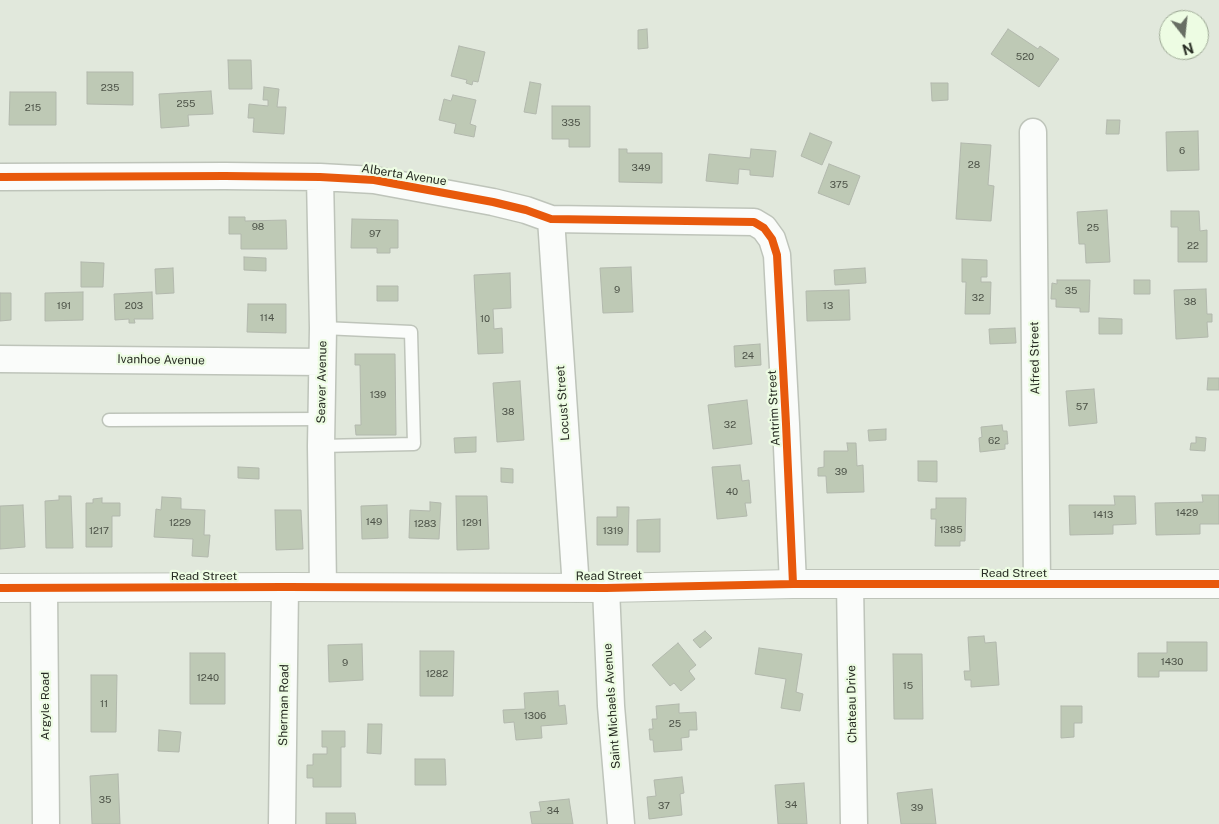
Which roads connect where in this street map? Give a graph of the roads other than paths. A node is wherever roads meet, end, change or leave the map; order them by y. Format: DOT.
graph roads {
  1 [pos="1033,132"];
  2 [pos="0,177"];
  3 [pos="320,178"];
  4 [pos="551,218"];
  5 [pos="768,233"];
  6 [pos="322,328"];
  7 [pos="0,359"];
  8 [pos="322,362"];
  9 [pos="322,419"];
  10 [pos="109,420"];
  11 [pos="321,446"];
  12 [pos="793,584"];
  13 [pos="850,584"];
  14 [pos="1037,584"];
  15 [pos="1219,584"];
  16 [pos="285,587"];
  17 [pos="323,587"];
  18 [pos="0,588"];
  19 [pos="44,588"];
  20 [pos="576,588"];
  21 [pos="606,588"];
  22 [pos="46,824"];
  23 [pos="282,824"];
  24 [pos="621,824"];
  25 [pos="854,824"];
  1 -- 14 [label="street, Alfred Street"];
  2 -- 3 [label="street, Alberta Avenue"];
  3 -- 4 [label="street, Alberta Avenue"];
  3 -- 6 [label="street, Seaver Avenue"];
  4 -- 5 [label="street, Alberta Avenue"];
  4 -- 20 [label="street, Locust Street"];
  5 -- 12 [label="street, Antrim Street"];
  6 -- 8 [label="street, Seaver Avenue"];
  6 -- 11 [label="lane"];
  7 -- 8 [label="street, Ivanhoe Avenue"];
  8 -- 9 [label="street, Seaver Avenue"];
  9 -- 10 [label="lane"];
  9 -- 11 [label="street, Seaver Avenue"];
  11 -- 17 [label="street, Seaver Avenue"];
  12 -- 13 [label="main road, Read Street"];
  12 -- 21 [label="main road, Read Street"];
  13 -- 14 [label="main road, Read Street"];
  13 -- 25 [label="street, Chateau Drive"];
  14 -- 15 [label="main road, Read Street"];
  16 -- 17 [label="main road, Read Street"];
  16 -- 19 [label="main road, Read Street"];
  16 -- 23 [label="street, Sherman Road"];
  17 -- 20 [label="main road, Read Street"];
  18 -- 19 [label="main road, Read Street"];
  19 -- 22 [label="street, Argyle Road"];
  20 -- 21 [label="main road, Read Street"];
  21 -- 24 [label="street, Saint Michaels Avenue"];
}
